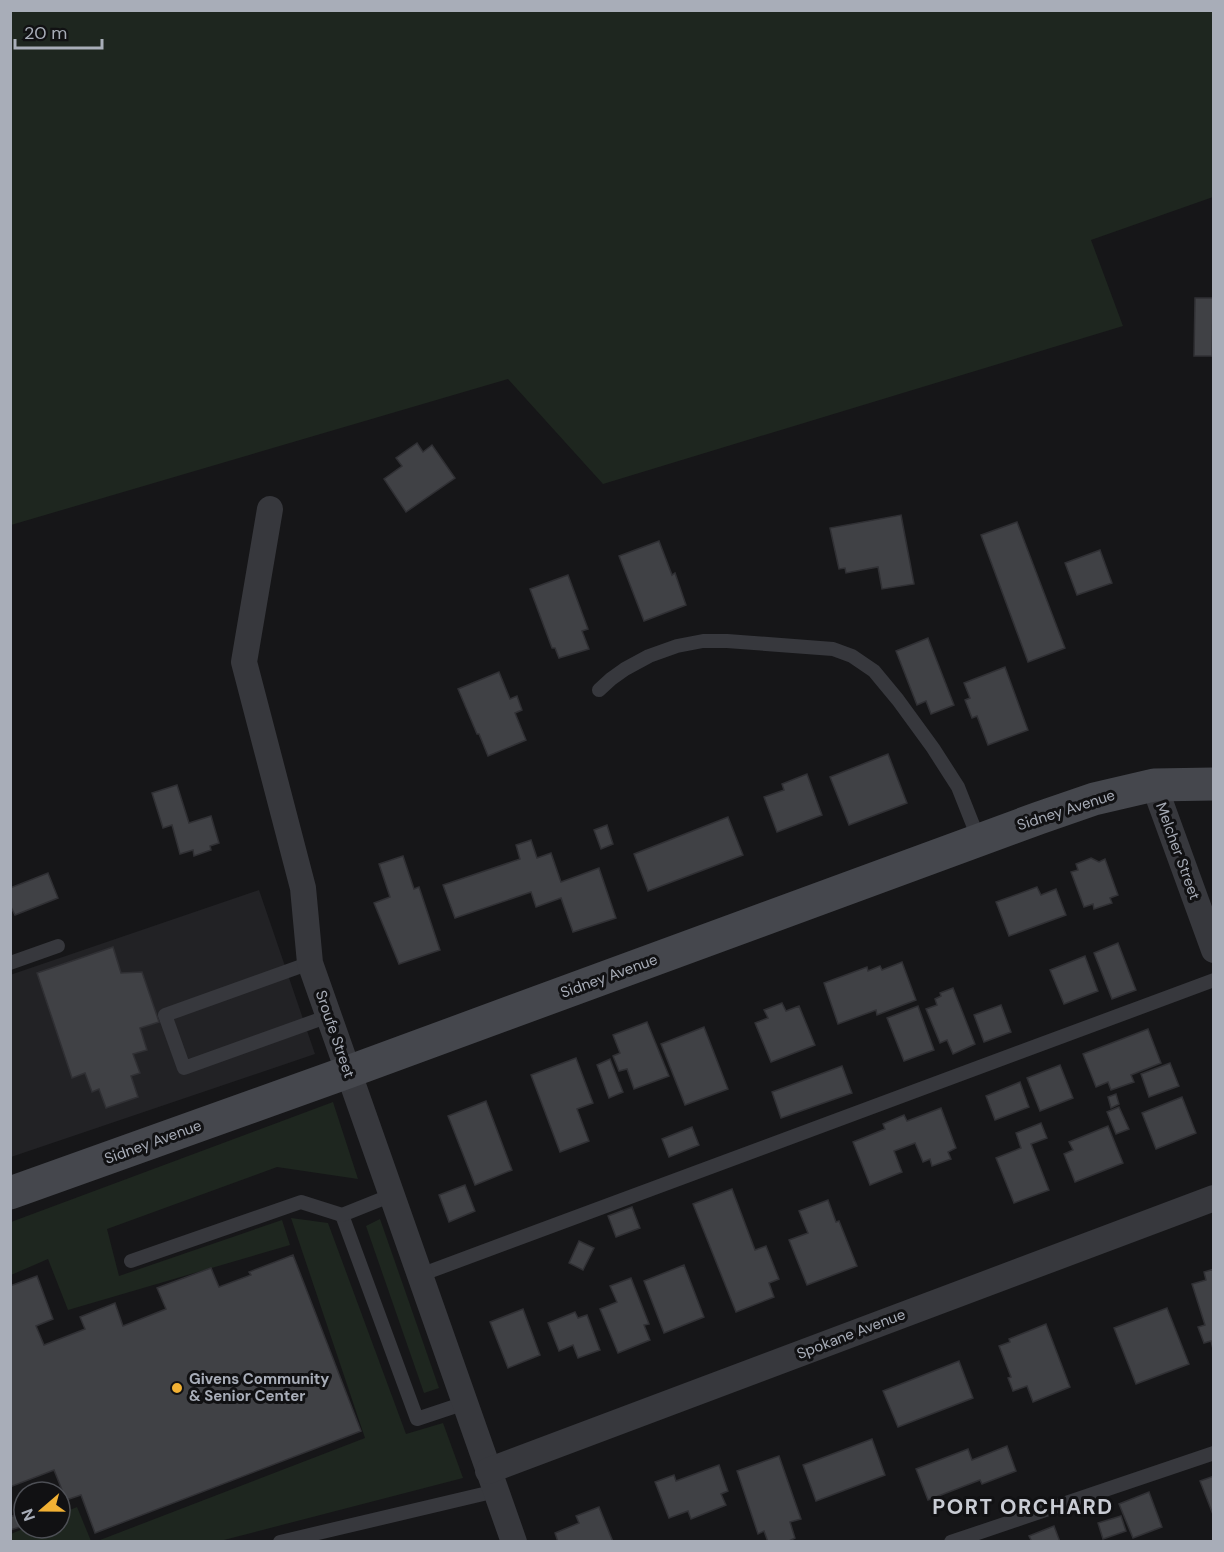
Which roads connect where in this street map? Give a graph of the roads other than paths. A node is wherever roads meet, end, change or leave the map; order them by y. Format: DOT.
graph roads {
  1 [pos="270,509"];
  2 [pos="599,690"];
  3 [pos="1214,784"];
  4 [pos="1154,785"];
  5 [pos="979,840"];
  6 [pos="58,946"];
  7 [pos="1214,950"];
  8 [pos="10,963"];
  9 [pos="310,963"];
  10 [pos="1214,980"];
  11 [pos="328,1016"];
  12 [pos="348,1072"];
  13 [pos="10,1193"];
  14 [pos="392,1195"];
  15 [pos="1214,1198"];
  16 [pos="342,1215"];
  17 [pos="131,1262"];
  18 [pos="420,1275"];
  19 [pos="465,1403"];
  20 [pos="1214,1453"];
  21 [pos="492,1481"];
  22 [pos="280,1542"];
  23 [pos="514,1542"];
  24 [pos="951,1542"];
  1 -- 9 [label="street, Sroufe Street"];
  2 -- 5 [label="lane"];
  3 -- 4 [label="main road, Sidney Avenue"];
  4 -- 5 [label="main road, Sidney Avenue"];
  4 -- 7 [label="street, Melcher Street"];
  5 -- 12 [label="main road, Sidney Avenue"];
  6 -- 8 [label="lane"];
  9 -- 11 [label="street, Sroufe Street"];
  9 -- 11 [label="lane"];
  10 -- 18 [label="lane"];
  11 -- 12 [label="street, Sroufe Street"];
  12 -- 13 [label="main road, Sidney Avenue"];
  12 -- 14 [label="street, Sroufe Street"];
  14 -- 16 [label="lane"];
  14 -- 18 [label="street, Sroufe Street"];
  15 -- 21 [label="street, Spokane Avenue"];
  16 -- 17 [label="lane"];
  16 -- 19 [label="lane"];
  18 -- 19 [label="street, Sroufe Street"];
  19 -- 21 [label="street, Sroufe Street"];
  20 -- 24 [label="lane"];
  21 -- 22 [label="lane"];
  21 -- 23 [label="street, Sroufe Street"];
}
